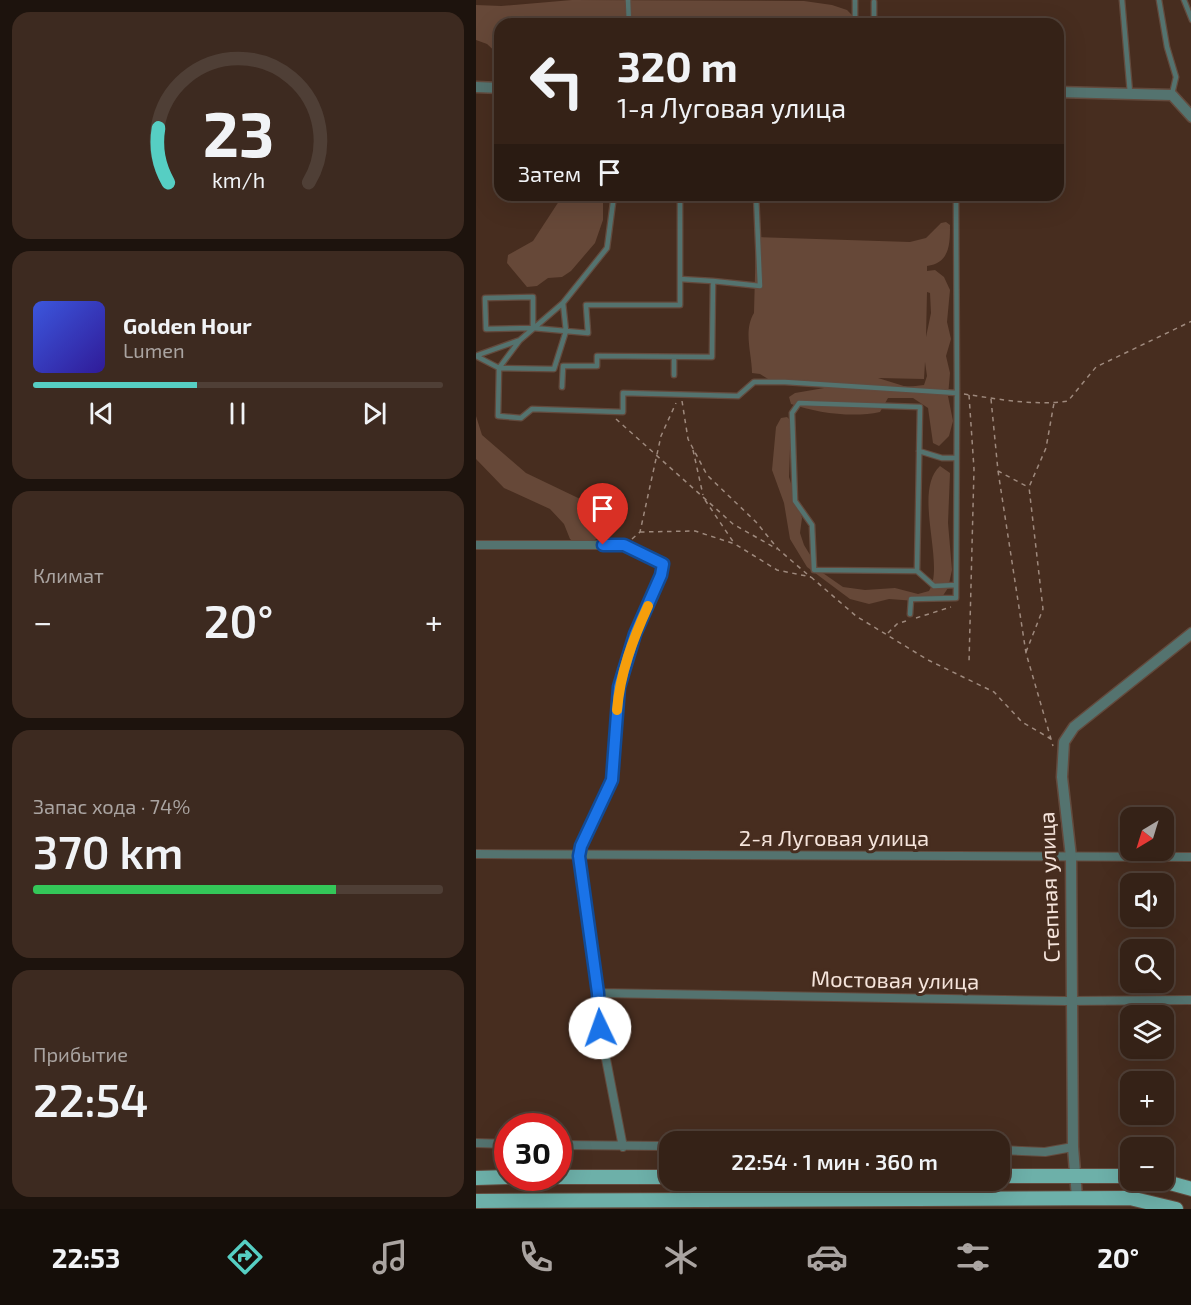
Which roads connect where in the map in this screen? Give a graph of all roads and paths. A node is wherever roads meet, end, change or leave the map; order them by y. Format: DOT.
graph roads {
  1 [pos="628,0"];
  2 [pos="855,0"];
  3 [pos="1122,0"];
  4 [pos="1159,0"];
  5 [pos="1184,0"];
  6 [pos="875,2"];
  7 [pos="629,18"];
  8 [pos="856,18"];
  9 [pos="874,18"];
  10 [pos="1192,20"];
  11 [pos="476,87"];
  12 [pos="494,88"];
  13 [pos="1064,92"];
  14 [pos="1130,93"];
  15 [pos="1172,95"];
  16 [pos="1192,117"];
  17 [pos="613,201"];
  18 [pos="680,201"];
  19 [pos="756,201"];
  20 [pos="956,201"];
  21 [pos="680,279"];
  22 [pos="713,281"];
  23 [pos="563,303"];
  24 [pos="1192,321"];
  25 [pos="533,328"];
  26 [pos="566,331"];
  27 [pos="520,340"];
  28 [pos="477,356"];
  29 [pos="674,357"];
  30 [pos="499,368"];
  31 [pos="674,375"];
  32 [pos="562,387"];
  33 [pos="676,392"];
  34 [pos="957,393"];
  35 [pos="969,395"];
  36 [pos="991,399"];
  37 [pos="1054,403"];
  38 [pos="609,412"];
  39 [pos="693,448"];
  40 [pos="919,452"];
  41 [pos="657,458"];
  42 [pos="955,458"];
  43 [pos="998,471"];
  44 [pos="1029,487"];
  45 [pos="703,496"];
  46 [pos="641,532"];
  47 [pos="735,543"];
  48 [pos="476,545"];
  49 [pos="624,545"];
  50 [pos="778,549"];
  51 [pos="917,571"];
  52 [pos="812,578"];
  53 [pos="956,585"];
  54 [pos="949,609"];
  55 [pos="910,615"];
  56 [pos="1192,633"];
  57 [pos="887,635"];
  58 [pos="1026,653"];
  59 [pos="969,663"];
  60 [pos="1052,739"];
  61 [pos="1054,749"];
  62 [pos="476,854"];
  63 [pos="579,856"];
  64 [pos="1071,857"];
  65 [pos="1192,857"];
  66 [pos="598,993"];
  67 [pos="1072,1000"];
  68 [pos="1192,1000"];
  69 [pos="476,1143"];
  70 [pos="494,1144"];
  71 [pos="572,1145"];
  72 [pos="659,1146"];
  73 [pos="623,1147"];
  74 [pos="1073,1148"];
  75 [pos="1010,1150"];
  76 [pos="1076,1170"];
  77 [pos="1010,1175"];
  78 [pos="1120,1175"];
  79 [pos="572,1177"];
  80 [pos="659,1177"];
  81 [pos="476,1178"];
  82 [pos="494,1178"];
  83 [pos="1174,1184"];
  84 [pos="1192,1186"];
  85 [pos="1077,1198"];
  86 [pos="476,1201"];
  87 [pos="689,1205"];
  88 [pos="1176,1209"];
  1 -- 7 [label="lane"];
  2 -- 8 [label="lane"];
  3 -- 14 [label="lane"];
  4 -- 15 [label="lane"];
  5 -- 10 [label="lane"];
  6 -- 9 [label="lane"];
  11 -- 12 [label="street"];
  13 -- 14 [label="street"];
  14 -- 15 [label="street"];
  15 -- 16 [label="street"];
  17 -- 23 [label="lane"];
  18 -- 21 [label="lane"];
  19 -- 22 [label="lane"];
  20 -- 34 [label="lane"];
  21 -- 22 [label="lane"];
  21 -- 26 [label="lane"];
  22 -- 29 [label="lane"];
  23 -- 25 [label="lane"];
  23 -- 26 [label="lane"];
  24 -- 37 [label="path"];
  25 -- 25 [label="lane"];
  25 -- 26 [label="lane"];
  25 -- 27 [label="lane"];
  26 -- 30 [label="lane"];
  27 -- 28 [label="lane"];
  27 -- 30 [label="lane"];
  28 -- 30 [label="lane"];
  29 -- 31 [label="lane"];
  29 -- 32 [label="lane"];
  30 -- 38 [label="lane"];
  33 -- 34 [label="lane"];
  33 -- 38 [label="lane"];
  33 -- 39 [label="path"];
  33 -- 41 [label="path"];
  34 -- 35 [label="path"];
  34 -- 42 [label="lane"];
  35 -- 36 [label="path"];
  35 -- 59 [label="path"];
  36 -- 37 [label="path"];
  36 -- 43 [label="path"];
  37 -- 44 [label="path"];
  38 -- 41 [label="path"];
  39 -- 45 [label="path"];
  39 -- 50 [label="path"];
  40 -- 42 [label="lane"];
  40 -- 51 [label="lane"];
  40 -- 51 [label="lane"];
  41 -- 45 [label="path"];
  41 -- 46 [label="path"];
  42 -- 53 [label="lane"];
  43 -- 44 [label="path"];
  43 -- 58 [label="path"];
  44 -- 58 [label="path"];
  45 -- 47 [label="path"];
  45 -- 50 [label="path"];
  46 -- 47 [label="path"];
  46 -- 49 [label="path"];
  47 -- 52 [label="path"];
  48 -- 49 [label="street"];
  49 -- 63 [label="street"];
  50 -- 52 [label="path"];
  51 -- 53 [label="lane"];
  52 -- 57 [label="path"];
  53 -- 55 [label="lane"];
  54 -- 57 [label="path"];
  56 -- 64 [label="street, Степная улица"];
  57 -- 60 [label="path"];
  58 -- 60 [label="path"];
  60 -- 61 [label="path"];
  62 -- 63 [label="street, 2-я Луговая улица"];
  63 -- 64 [label="street, 2-я Луговая улица"];
  63 -- 66 [label="street"];
  64 -- 65 [label="street, 2-я Луговая улица"];
  64 -- 67 [label="street, Степная улица"];
  66 -- 67 [label="street, Мостовая улица"];
  66 -- 73 [label="street"];
  67 -- 68 [label="street, Мостовая улица"];
  67 -- 74 [label="street, Степная улица"];
  69 -- 70 [label="street"];
  71 -- 73 [label="street"];
  72 -- 73 [label="street"];
  74 -- 75 [label="street"];
  74 -- 76 [label="street, Степная улица"];
  76 -- 77 [label="main road"];
  76 -- 78 [label="main road"];
  76 -- 85 [label="street, Степная улица"];
  79 -- 80 [label="main road"];
  81 -- 82 [label="main road"];
  83 -- 84 [label="main road"];
  85 -- 87 [label="main road"];
  85 -- 88 [label="main road"];
  86 -- 87 [label="main road"];
}
